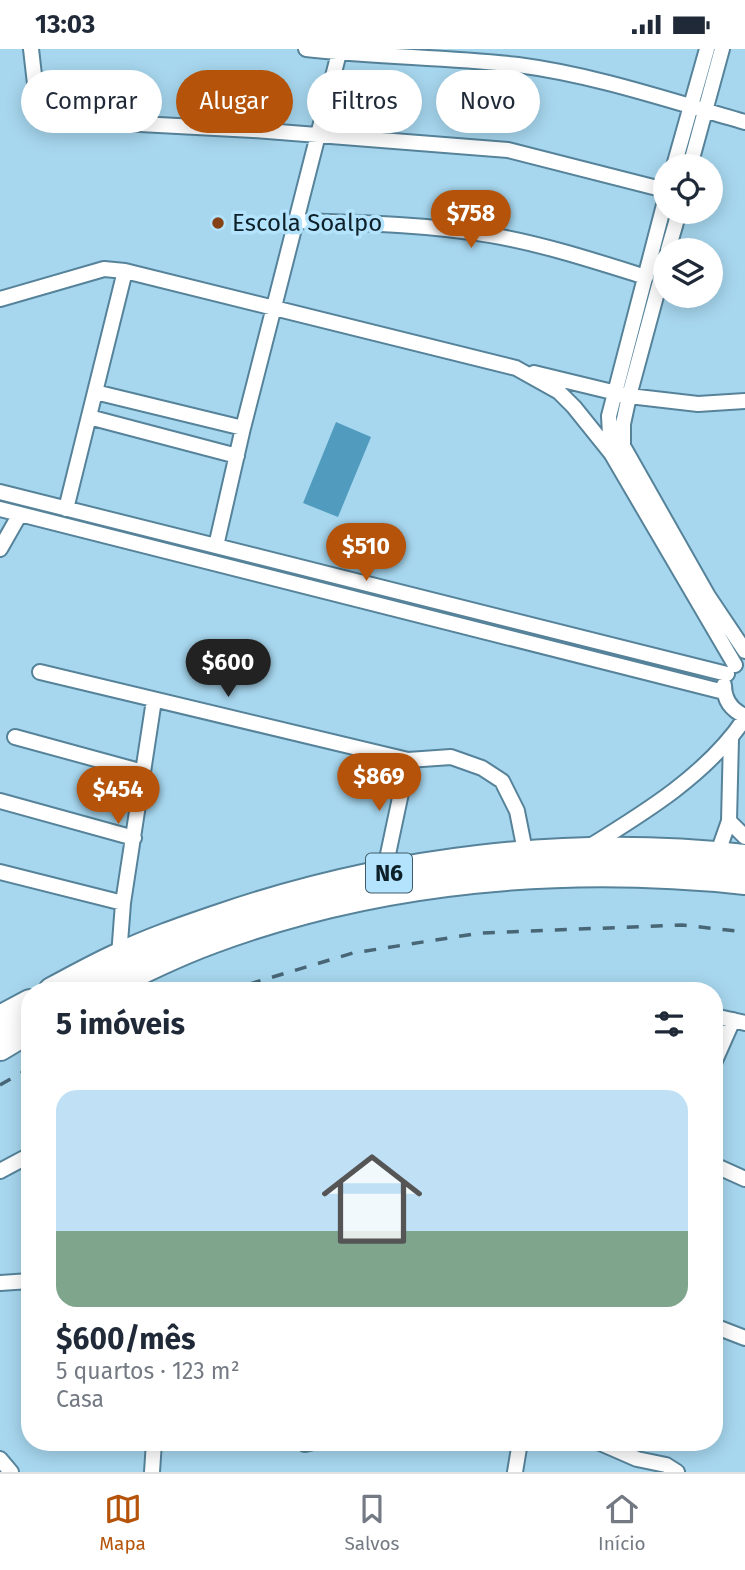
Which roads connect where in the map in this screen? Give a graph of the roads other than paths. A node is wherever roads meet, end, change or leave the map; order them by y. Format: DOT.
graph roads {
  1 [pos="31,49"];
  2 [pos="306,49"];
  3 [pos="707,49"];
  4 [pos="722,49"];
  5 [pos="340,51"];
  6 [pos="704,87"];
  7 [pos="691,107"];
  8 [pos="705,111"];
  9 [pos="745,122"];
  10 [pos="318,135"];
  11 [pos="682,139"];
  12 [pos="697,143"];
  13 [pos="678,154"];
  14 [pos="694,154"];
  15 [pos="653,187"];
  16 [pos="296,221"];
  17 [pos="659,224"];
  18 [pos="675,224"];
  19 [pos="674,228"];
  20 [pos="659,238"];
  21 [pos="671,238"];
  22 [pos="653,265"];
  23 [pos="125,271"];
  24 [pos="646,277"];
  25 [pos="653,291"];
  26 [pos="5,294"];
  27 [pos="273,308"];
  28 [pos="644,312"];
  29 [pos="516,369"];
  30 [pos="95,392"];
  31 [pos="622,395"];
  32 [pos="745,401"];
  33 [pos="89,417"];
  34 [pos="243,428"];
  35 [pos="611,453"];
  36 [pos="236,456"];
  37 [pos="0,492"];
  38 [pos="0,509"];
  39 [pos="66,509"];
  40 [pos="20,514"];
  41 [pos="216,546"];
  42 [pos="0,549"];
  43 [pos="745,651"];
  44 [pos="736,666"];
  45 [pos="40,672"];
  46 [pos="724,692"];
  47 [pos="154,700"];
  48 [pos="745,717"];
  49 [pos="15,737"];
  50 [pos="731,739"];
  51 [pos="408,760"];
  52 [pos="143,772"];
  53 [pos="0,801"];
  54 [pos="636,818"];
  55 [pos="729,821"];
  56 [pos="745,837"];
  57 [pos="134,838"];
  58 [pos="630,850"];
  59 [pos="583,851"];
  60 [pos="717,855"];
  61 [pos="526,856"];
  62 [pos="745,858"];
  63 [pos="0,872"];
  64 [pos="384,873"];
  65 [pos="745,881"];
  66 [pos="123,903"];
  67 [pos="119,956"];
  68 [pos="69,982"];
  69 [pos="120,982"];
  70 [pos="21,1008"];
  71 [pos="0,1020"];
  72 [pos="739,1021"];
  73 [pos="21,1035"];
  74 [pos="0,1047"];
  75 [pos="723,1048"];
  76 [pos="21,1160"];
  77 [pos="723,1168"];
  78 [pos="0,1171"];
  79 [pos="745,1179"];
  80 [pos="21,1282"];
  81 [pos="0,1283"];
  82 [pos="723,1329"];
  83 [pos="745,1338"];
  84 [pos="153,1451"];
  85 [pos="518,1451"];
  86 [pos="618,1451"];
  87 [pos="0,1459"];
  88 [pos="11,1472"];
  89 [pos="152,1472"];
  90 [pos="514,1472"];
  91 [pos="677,1472"];
  1 -- 10 [label="street"];
  2 -- 5 [label="street"];
  3 -- 6 [label="street"];
  4 -- 6 [label="street"];
  5 -- 7 [label="street"];
  5 -- 10 [label="street"];
  6 -- 7 [label="street"];
  6 -- 8 [label="street"];
  7 -- 8 [label="street"];
  7 -- 11 [label="street"];
  8 -- 9 [label="street"];
  8 -- 12 [label="street"];
  10 -- 15 [label="street"];
  10 -- 16 [label="street"];
  11 -- 12 [label="street"];
  11 -- 13 [label="street"];
  12 -- 14 [label="street"];
  16 -- 24 [label="street"];
  16 -- 27 [label="street"];
  17 -- 19 [label="street"];
  17 -- 20 [label="street"];
  18 -- 19 [label="street"];
  19 -- 21 [label="street"];
  22 -- 24 [label="street"];
  23 -- 26 [label="street"];
  23 -- 27 [label="street"];
  23 -- 30 [label="street"];
  24 -- 28 [label="street"];
  25 -- 28 [label="street"];
  27 -- 29 [label="street"];
  27 -- 34 [label="street"];
  28 -- 31 [label="street"];
  29 -- 31 [label="street"];
  29 -- 35 [label="street"];
  30 -- 33 [label="street"];
  30 -- 34 [label="street"];
  31 -- 32 [label="street"];
  31 -- 35 [label="street"];
  31 -- 43 [label="street"];
  33 -- 36 [label="street"];
  33 -- 39 [label="street"];
  34 -- 36 [label="street"];
  35 -- 44 [label="street"];
  36 -- 41 [label="street"];
  37 -- 39 [label="street"];
  38 -- 40 [label="street"];
  39 -- 41 [label="street"];
  40 -- 42 [label="street"];
  40 -- 46 [label="street"];
  41 -- 44 [label="street"];
  44 -- 46 [label="street"];
  45 -- 47 [label="street"];
  46 -- 48 [label="street"];
  47 -- 51 [label="street"];
  47 -- 52 [label="street"];
  48 -- 50 [label="street"];
  49 -- 52 [label="street"];
  50 -- 54 [label="street"];
  50 -- 55 [label="street"];
  51 -- 61 [label="street"];
  51 -- 64 [label="street"];
  52 -- 57 [label="street"];
  53 -- 57 [label="street"];
  54 -- 58 [label="street"];
  54 -- 59 [label="street"];
  55 -- 56 [label="street"];
  55 -- 60 [label="street"];
  57 -- 66 [label="street"];
  58 -- 59 [label="highway, N6"];
  58 -- 60 [label="highway, N6"];
  59 -- 61 [label="highway, N6"];
  60 -- 62 [label="highway, N6"];
  61 -- 64 [label="highway, N6"];
  63 -- 66 [label="street"];
  64 -- 67 [label="highway, N6"];
  65 -- 69 [label="highway, N6"];
  66 -- 67 [label="street"];
  67 -- 68 [label="highway, N6"];
  70 -- 71 [label="highway"];
  72 -- 75 [label="street"];
  73 -- 74 [label="highway"];
  76 -- 78 [label="street"];
  77 -- 79 [label="street"];
  80 -- 81 [label="street"];
  82 -- 83 [label="street"];
  84 -- 89 [label="street"];
  85 -- 90 [label="street"];
  86 -- 91 [label="street"];
  87 -- 88 [label="street"];
}
